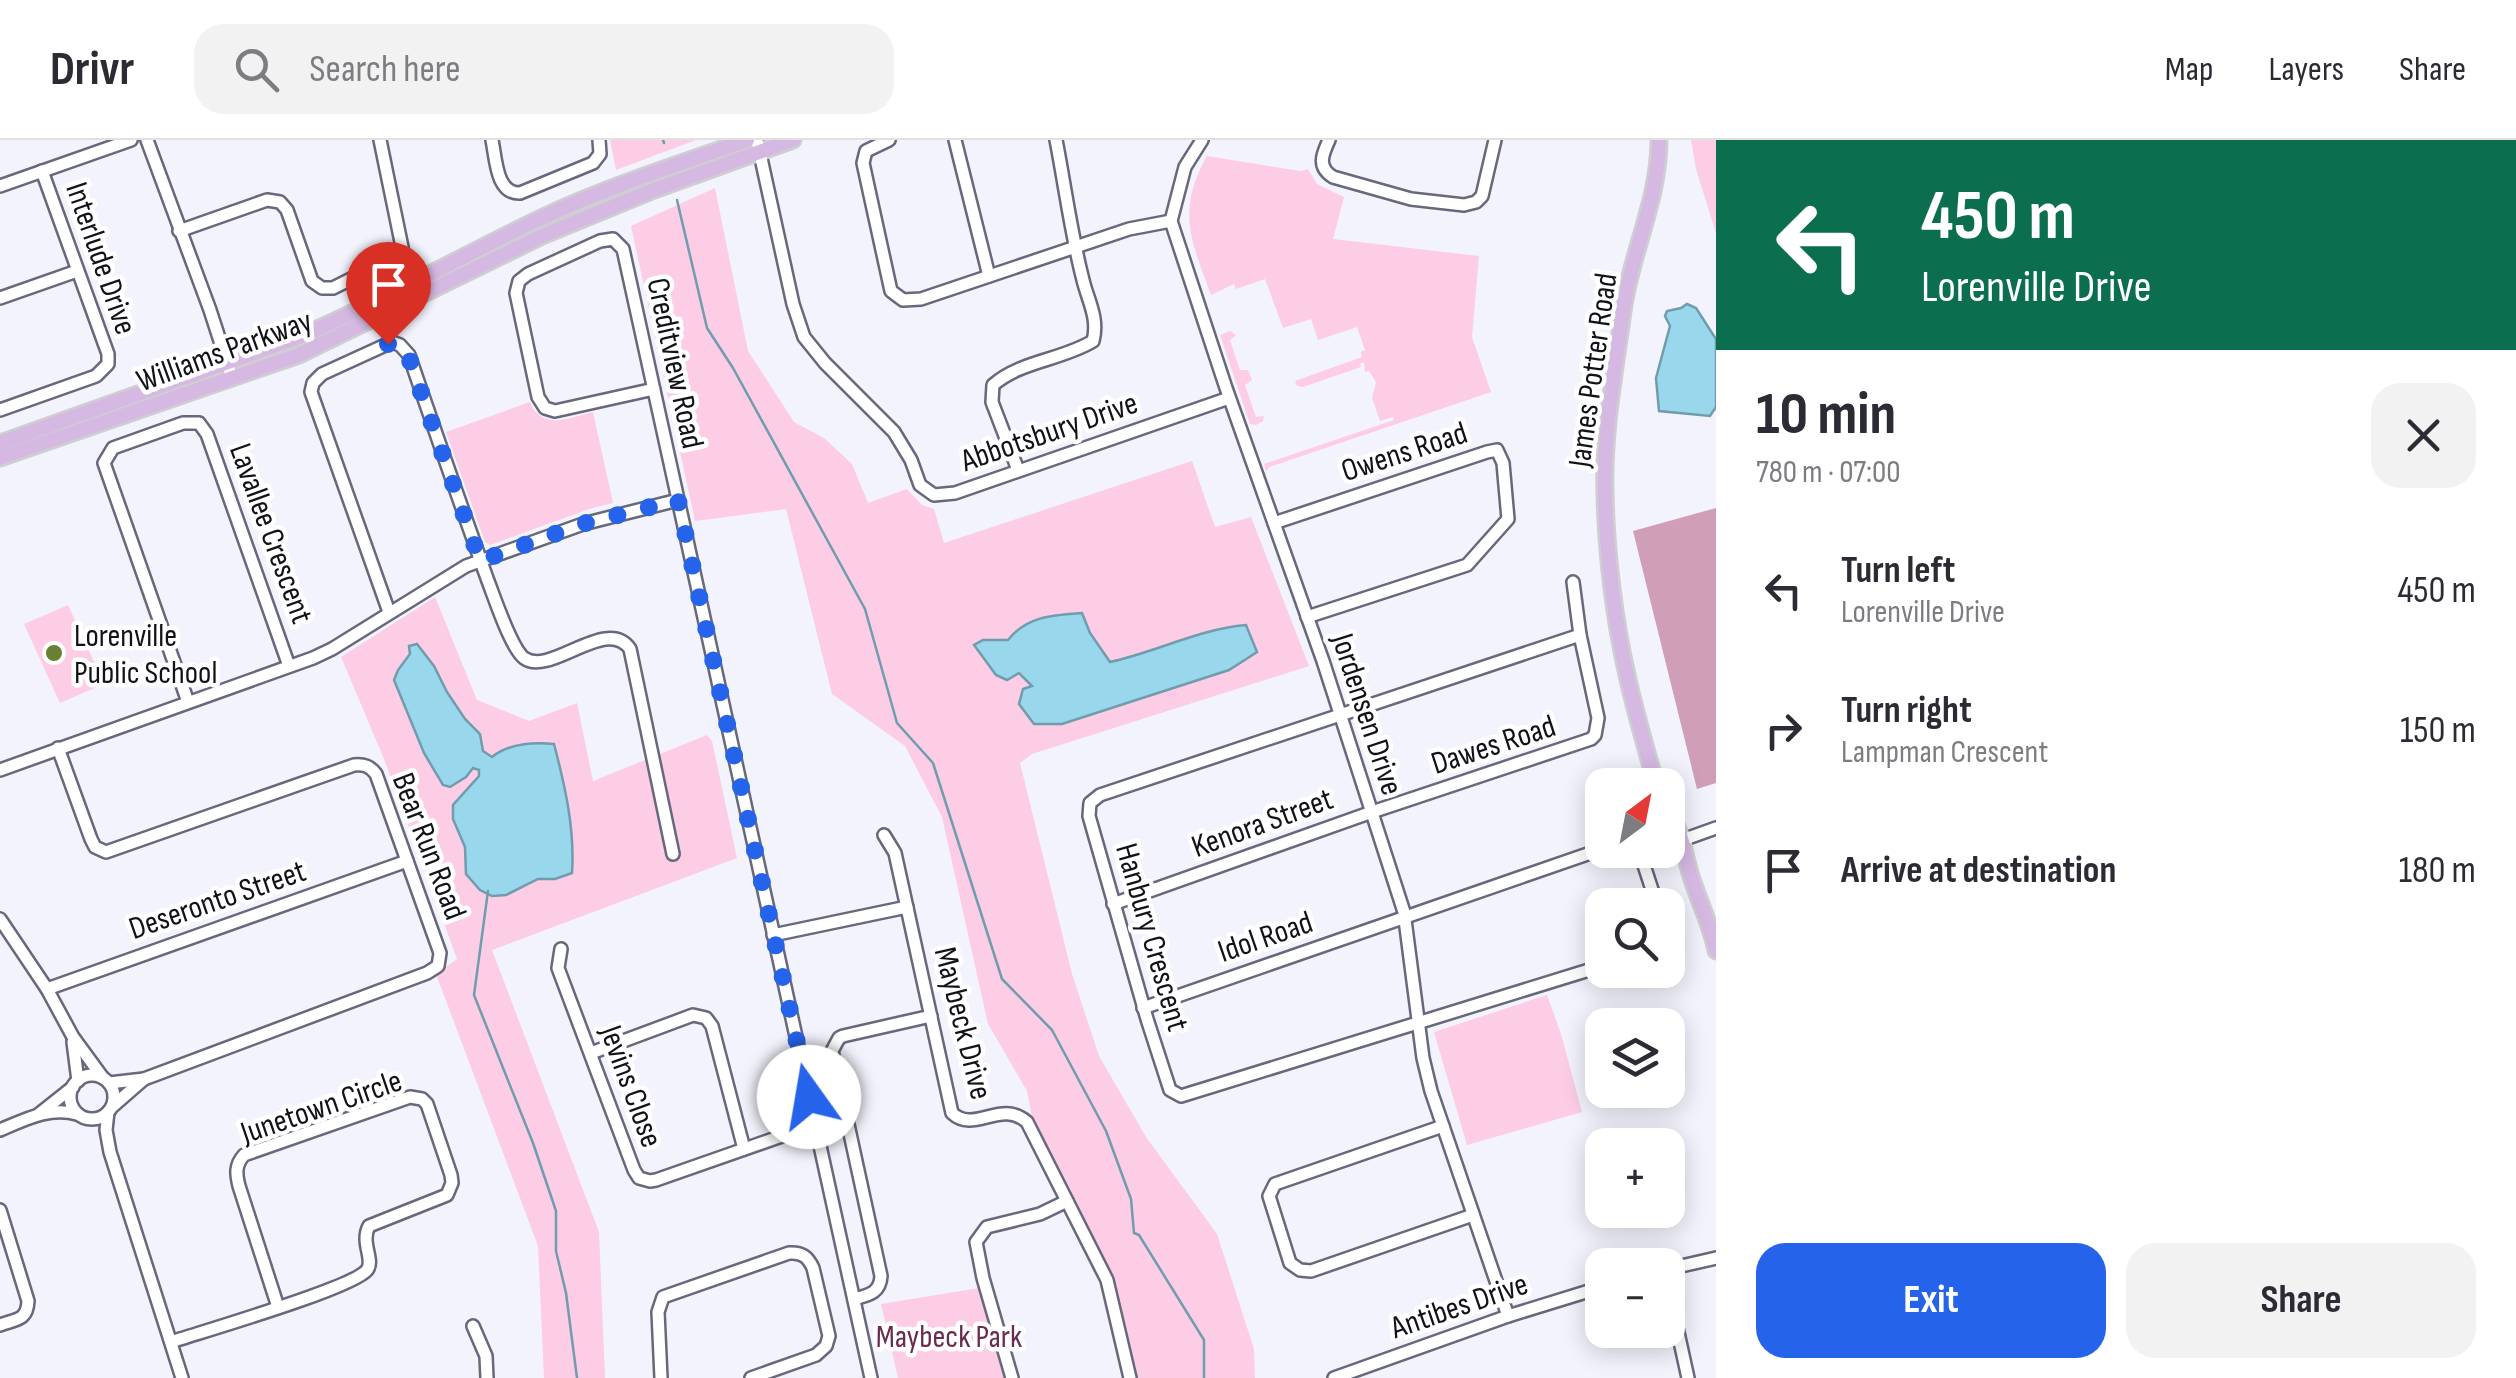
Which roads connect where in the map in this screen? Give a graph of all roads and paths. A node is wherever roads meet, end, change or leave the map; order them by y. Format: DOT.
graph roads {
  1 [pos="132,140"];
  2 [pos="147,140"];
  3 [pos="380,140"];
  4 [pos="492,140"];
  5 [pos="599,140"];
  6 [pos="747,140"];
  7 [pos="792,140"];
  8 [pos="889,140"];
  9 [pos="954,140"];
  10 [pos="1056,140"];
  11 [pos="1202,140"];
  12 [pos="1328,140"];
  13 [pos="1495,140"];
  14 [pos="1658,140"];
  15 [pos="758,146"];
  16 [pos="42,171"];
  17 [pos="0,186"];
  18 [pos="1171,221"];
  19 [pos="180,230"];
  20 [pos="1076,247"];
  21 [pos="77,270"];
  22 [pos="989,276"];
  23 [pos="0,298"];
  24 [pos="227,362"];
  25 [pos="232,378"];
  26 [pos="654,389"];
  27 [pos="1229,398"];
  28 [pos="0,410"];
  29 [pos="0,443"];
  30 [pos="0,458"];
  31 [pos="1018,470"];
  32 [pos="678,500"];
  33 [pos="1274,523"];
  34 [pos="480,561"];
  35 [pos="1574,582"];
  36 [pos="389,612"];
  37 [pos="1307,616"];
  38 [pos="1580,635"];
  39 [pos="290,666"];
  40 [pos="188,702"];
  41 [pos="1341,714"];
  42 [pos="58,748"];
  43 [pos="1651,768"];
  44 [pos="0,770"];
  45 [pos="1372,812"];
  46 [pos="1716,828"];
  47 [pos="884,835"];
  48 [pos="1685,839"];
  49 [pos="1685,852"];
  50 [pos="672,854"];
  51 [pos="1585,854"];
  52 [pos="407,862"];
  53 [pos="1113,904"];
  54 [pos="906,906"];
  55 [pos="1405,916"];
  56 [pos="0,919"];
  57 [pos="773,936"];
  58 [pos="561,949"];
  59 [pos="1716,951"];
  60 [pos="1585,971"];
  61 [pos="46,990"];
  62 [pos="1144,1008"];
  63 [pos="931,1016"];
  64 [pos="1418,1021"];
  65 [pos="72,1038"];
  66 [pos="590,1053"];
  67 [pos="144,1079"];
  68 [pos="106,1081"];
  69 [pos="75,1084"];
  70 [pos="110,1109"];
  71 [pos="39,1114"];
  72 [pos="84,1117"];
  73 [pos="816,1124"];
  74 [pos="1443,1126"];
  75 [pos="0,1130"];
  76 [pos="744,1149"];
  77 [pos="110,1152"];
  78 [pos="1067,1201"];
  79 [pos="0,1210"];
  80 [pos="1473,1215"];
  81 [pos="1716,1258"];
  82 [pos="1685,1265"];
  83 [pos="1585,1292"];
  84 [pos="854,1299"];
  85 [pos="278,1307"];
  86 [pos="1508,1316"];
  87 [pos="0,1325"];
  88 [pos="473,1326"];
  89 [pos="171,1342"];
  90 [pos="1680,1348"];
  91 [pos="182,1378"];
  92 [pos="488,1378"];
  93 [pos="661,1378"];
  94 [pos="751,1378"];
  95 [pos="872,1378"];
  96 [pos="1012,1378"];
  97 [pos="1130,1378"];
  98 [pos="1334,1378"];
  99 [pos="1686,1378"];
  1 -- 16 [label="street"];
  2 -- 19 [label="street"];
  3 -- 19 [label="street"];
  4 -- 5 [label="street"];
  6 -- 24 [label="main road, Williams Parkway"];
  7 -- 15 [label="main road, Williams Parkway"];
  8 -- 22 [label="street"];
  9 -- 22 [label="street"];
  10 -- 20 [label="street"];
  11 -- 18 [label="street"];
  12 -- 13 [label="street"];
  14 -- 43 [label="main road, James Potter Road"];
  15 -- 25 [label="main road, Williams Parkway"];
  15 -- 31 [label="street, Abbotsbury Drive"];
  16 -- 17 [label="street"];
  16 -- 21 [label="street, Interlude Drive"];
  18 -- 20 [label="street"];
  18 -- 27 [label="street, Jordensen Drive"];
  19 -- 24 [label="street"];
  20 -- 22 [label="street"];
  20 -- 31 [label="street"];
  21 -- 23 [label="street"];
  21 -- 28 [label="street, Interlude Drive"];
  24 -- 25 [label="street"];
  24 -- 29 [label="main road, Williams Parkway"];
  25 -- 30 [label="main road, Williams Parkway"];
  26 -- 26 [label="street, Creditview Road"];
  26 -- 32 [label="street, Creditview Road"];
  27 -- 31 [label="street, Abbotsbury Drive"];
  27 -- 33 [label="street, Jordensen Drive"];
  32 -- 34 [label="street"];
  32 -- 57 [label="street, Creditview Road"];
  33 -- 37 [label="street, Jordensen Drive"];
  33 -- 37 [label="street, Owens Road"];
  34 -- 36 [label="street"];
  34 -- 36 [label="street"];
  34 -- 50 [label="street"];
  35 -- 38 [label="street, Dawes Road"];
  36 -- 39 [label="street"];
  37 -- 41 [label="street, Jordensen Drive"];
  38 -- 41 [label="street"];
  38 -- 45 [label="street, Dawes Road"];
  39 -- 40 [label="street"];
  39 -- 40 [label="street, Lavallee Crescent"];
  40 -- 42 [label="street"];
  41 -- 45 [label="street, Jordensen Drive"];
  41 -- 53 [label="street, Hanbury Crescent"];
  42 -- 44 [label="street"];
  42 -- 52 [label="street, Bear Run Road"];
  45 -- 53 [label="street, Kenora Street"];
  45 -- 55 [label="street, Jordensen Drive"];
  46 -- 48 [label="street"];
  47 -- 54 [label="street, Maybeck Drive"];
  49 -- 59 [label="main road"];
  51 -- 55 [label="street, Idol Road"];
  52 -- 61 [label="street, Deseronto Street"];
  52 -- 67 [label="street, Bear Run Road"];
  53 -- 62 [label="street, Hanbury Crescent"];
  54 -- 57 [label="street"];
  54 -- 63 [label="street, Maybeck Drive"];
  55 -- 62 [label="street, Idol Road"];
  55 -- 64 [label="street, Jordensen Drive"];
  56 -- 61 [label="street"];
  57 -- 73 [label="street, Creditview Road"];
  58 -- 66 [label="street, Jevins Close"];
  60 -- 64 [label="street, Hanbury Crescent"];
  61 -- 65 [label="street"];
  62 -- 64 [label="street, Hanbury Crescent"];
  63 -- 78 [label="street, Maybeck Drive"];
  63 -- 84 [label="street"];
  64 -- 74 [label="street, Jordensen Drive"];
  65 -- 68 [label="street"];
  65 -- 69 [label="street"];
  66 -- 76 [label="street, Jevins Close"];
  66 -- 76 [label="street"];
  67 -- 68 [label="street, Bear Run Road"];
  67 -- 70 [label="street, Bear Run Road"];
  68 -- 69 [label="street"];
  68 -- 70 [label="street"];
  69 -- 71 [label="street"];
  69 -- 72 [label="street"];
  70 -- 72 [label="street"];
  70 -- 77 [label="street"];
  71 -- 72 [label="street"];
  71 -- 75 [label="street"];
  72 -- 77 [label="street"];
  73 -- 76 [label="street, Jevins Close"];
  73 -- 84 [label="street, Creditview Road"];
  74 -- 80 [label="street, Jordensen Drive"];
  74 -- 80 [label="street"];
  77 -- 89 [label="street"];
  78 -- 96 [label="street"];
  78 -- 97 [label="street, Maybeck Drive"];
  79 -- 87 [label="street"];
  80 -- 86 [label="street, Jordensen Drive"];
  81 -- 82 [label="street"];
  83 -- 86 [label="street, Antibes Drive"];
  84 -- 95 [label="street, Creditview Road"];
  85 -- 85 [label="street, Junetown Circle"];
  85 -- 89 [label="street, Junetown Circle"];
  86 -- 98 [label="street, Antibes Drive"];
  88 -- 92 [label="street"];
  89 -- 91 [label="street"];
  90 -- 99 [label="street"];
  93 -- 94 [label="street"];
}
